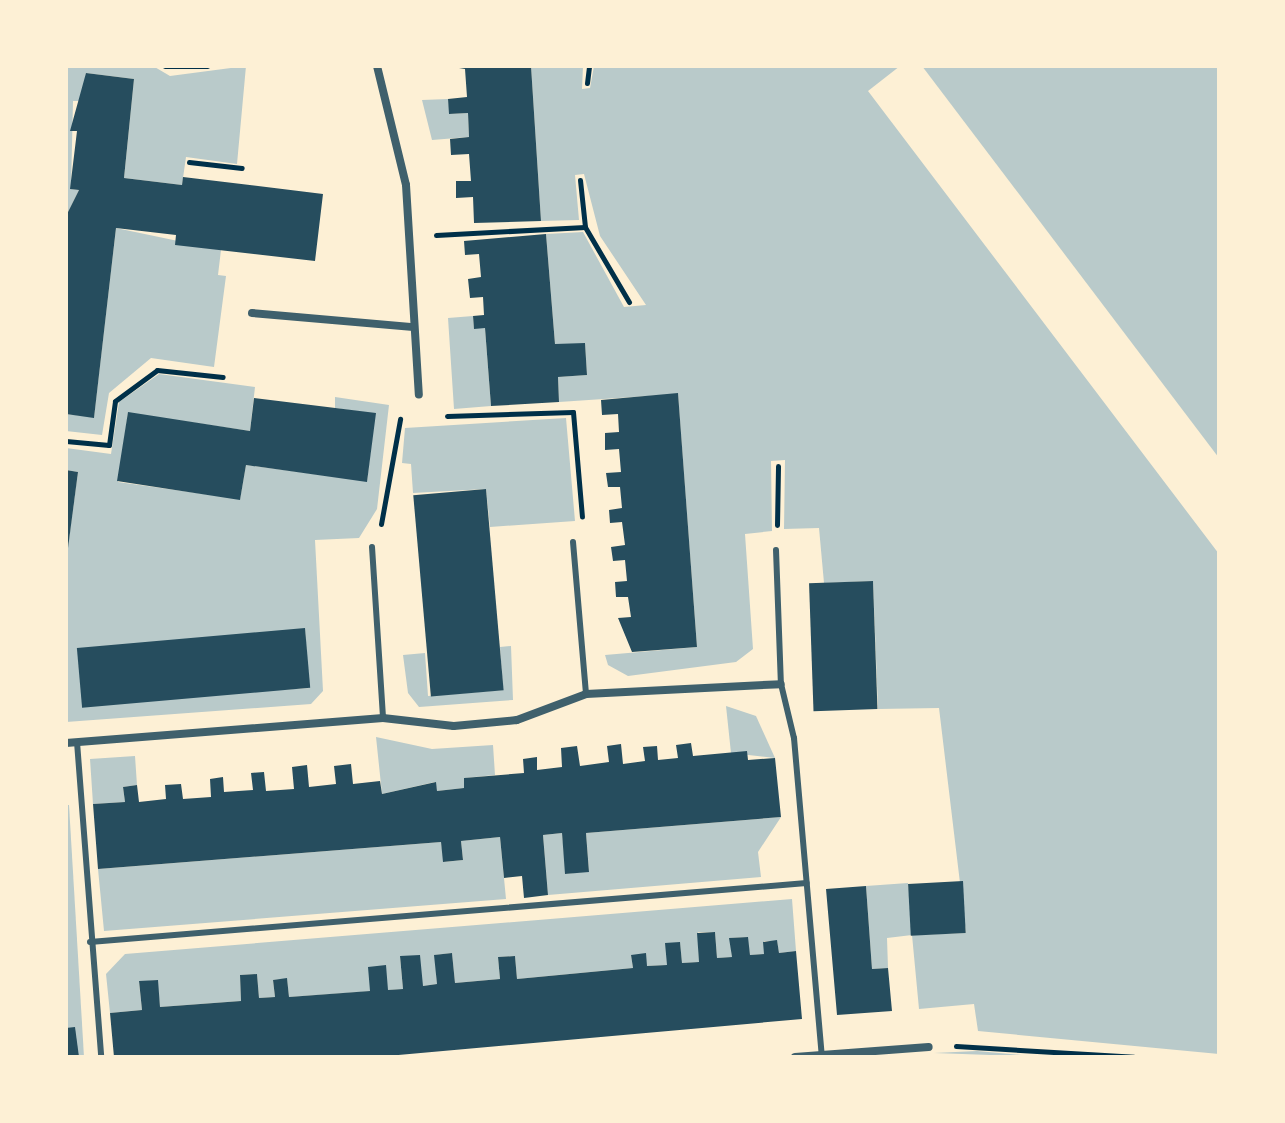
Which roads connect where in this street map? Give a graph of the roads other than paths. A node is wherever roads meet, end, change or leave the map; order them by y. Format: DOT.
graph roads {
  1 [pos="377,66"];
  2 [pos="252,313"];
  3 [pos="413,327"];
  4 [pos="419,395"];
  5 [pos="573,542"];
  6 [pos="372,547"];
  7 [pos="776,550"];
  8 [pos="781,684"];
  9 [pos="586,694"];
  10 [pos="383,718"];
  11 [pos="77,742"];
  12 [pos="66,743"];
  13 [pos="807,883"];
  14 [pos="90,942"];
  15 [pos="929,1047"];
  16 [pos="822,1055"];
  17 [pos="101,1057"];
  18 [pos="795,1057"];
  1 -- 3 [label="street"];
  2 -- 3 [label="street"];
  3 -- 4 [label="street"];
  5 -- 9 [label="lane"];
  6 -- 10 [label="lane"];
  7 -- 8 [label="lane"];
  8 -- 9 [label="street"];
  8 -- 13 [label="lane"];
  9 -- 10 [label="street"];
  10 -- 11 [label="street"];
  11 -- 12 [label="street"];
  11 -- 14 [label="lane"];
  13 -- 14 [label="lane"];
  13 -- 16 [label="lane"];
  14 -- 17 [label="lane"];
  15 -- 16 [label="street"];
  16 -- 18 [label="street"];
}
